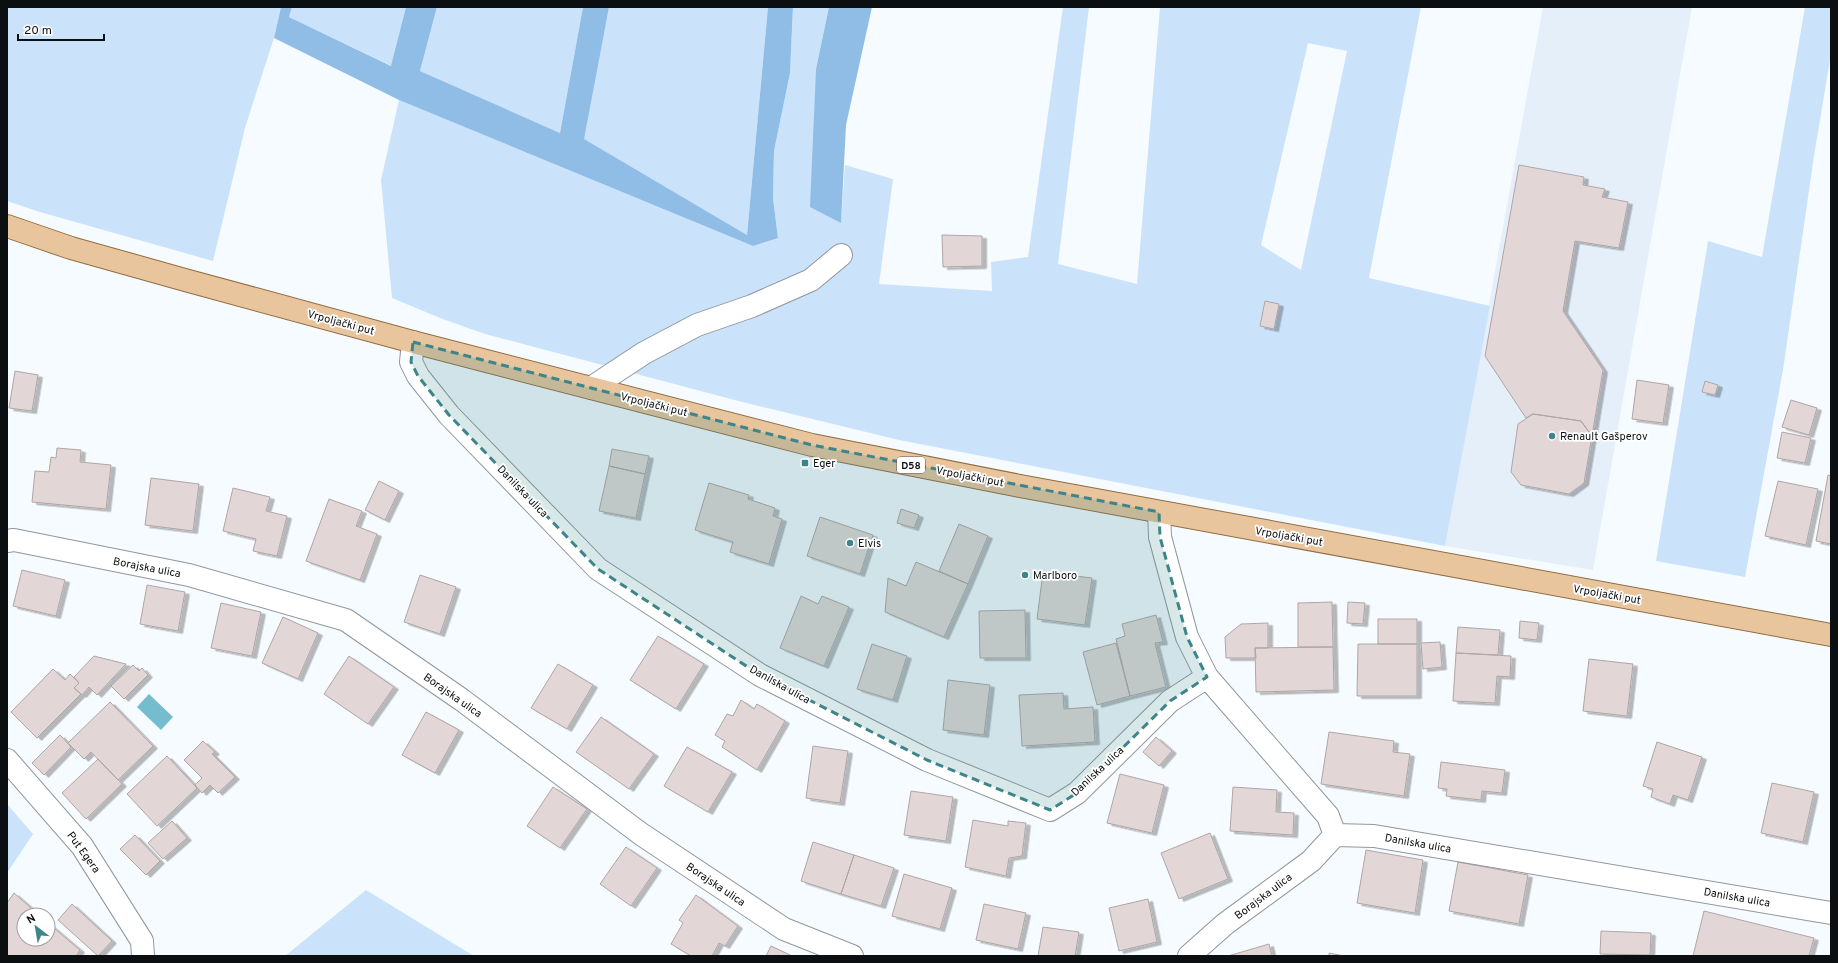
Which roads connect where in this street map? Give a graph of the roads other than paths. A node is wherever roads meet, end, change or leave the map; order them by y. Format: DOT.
graph roads {
  1 [pos="7,226"];
  2 [pos="841,255"];
  3 [pos="413,342"];
  4 [pos="591,388"];
  5 [pos="1159,512"];
  6 [pos="7,541"];
  7 [pos="1831,635"];
  8 [pos="1207,677"];
  9 [pos="7,760"];
  10 [pos="1335,834"];
  11 [pos="1831,913"];
  12 [pos="143,956"];
  13 [pos="852,956"];
  14 [pos="1189,956"];
  1 -- 3 [label="main road, Vrpoljački put / D58"];
  2 -- 4 [label="street"];
  3 -- 4 [label="main road, Vrpoljački put / D58"];
  3 -- 8 [label="street, Danilska ulica"];
  4 -- 5 [label="main road, Vrpoljački put / D58"];
  5 -- 7 [label="main road, Vrpoljački put / D58"];
  5 -- 8 [label="street"];
  6 -- 13 [label="street, Borajska ulica"];
  8 -- 10 [label="street"];
  9 -- 12 [label="street, Put Egera"];
  10 -- 11 [label="street, Danilska ulica"];
  10 -- 14 [label="street, Borajska ulica"];
}
